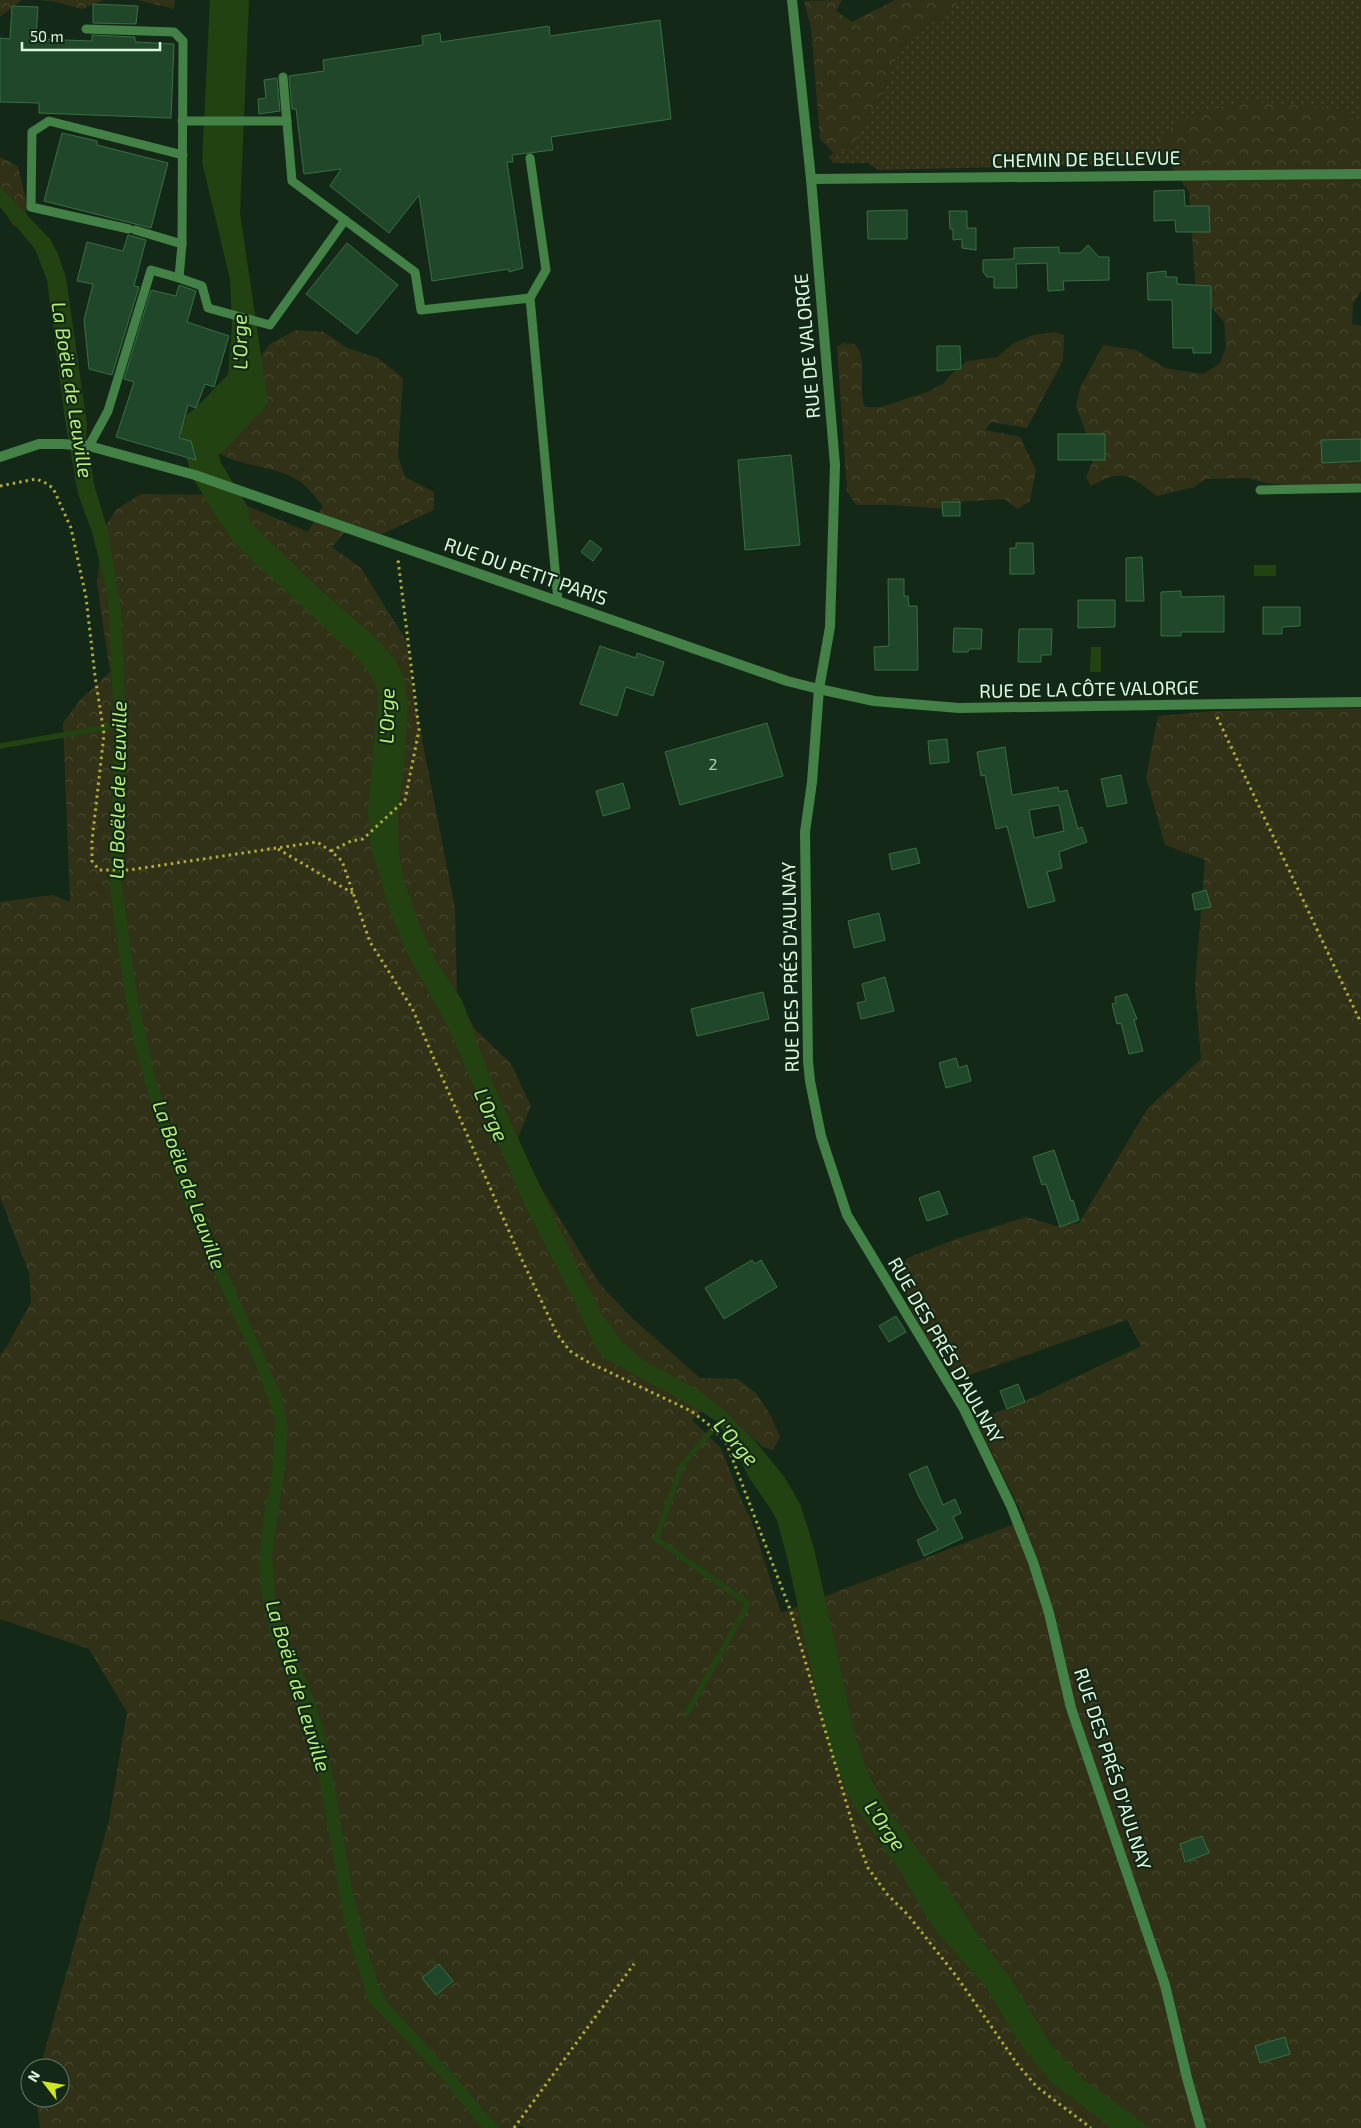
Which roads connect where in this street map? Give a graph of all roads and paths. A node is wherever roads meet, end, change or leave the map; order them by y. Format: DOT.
graph roads {
  1 [pos="792,0"];
  2 [pos="86,29"];
  3 [pos="283,77"];
  4 [pos="182,121"];
  5 [pos="287,121"];
  6 [pos="183,155"];
  7 [pos="530,158"];
  8 [pos="1361,174"];
  9 [pos="811,180"];
  10 [pos="345,220"];
  11 [pos="182,244"];
  12 [pos="179,278"];
  13 [pos="530,298"];
  14 [pos="88,446"];
  15 [pos="0,457"];
  16 [pos="0,486"];
  17 [pos="1361,488"];
  18 [pos="1260,490"];
  19 [pos="398,555"];
  20 [pos="558,601"];
  21 [pos="819,688"];
  22 [pos="1361,702"];
  23 [pos="1211,705"];
  24 [pos="277,848"];
  25 [pos="331,851"];
  26 [pos="354,895"];
  27 [pos="1361,1023"];
  28 [pos="634,1964"];
  29 [pos="514,2128"];
  30 [pos="1091,2128"];
  31 [pos="1201,2128"];
  1 -- 9 [label="street, RUE DE VALORGE"];
  2 -- 4 [label="lane"];
  3 -- 5 [label="lane"];
  4 -- 5 [label="lane"];
  4 -- 6 [label="lane"];
  5 -- 10 [label="lane"];
  6 -- 11 [label="lane"];
  6 -- 11 [label="lane"];
  7 -- 13 [label="lane"];
  8 -- 9 [label="street, CHEMIN DE BELLEVUE"];
  9 -- 21 [label="street, RUE DE VALORGE"];
  10 -- 12 [label="lane"];
  10 -- 13 [label="lane"];
  11 -- 12 [label="lane"];
  12 -- 14 [label="lane"];
  13 -- 20 [label="lane"];
  14 -- 15 [label="street, RUE DU PETIT PARIS"];
  14 -- 20 [label="street, RUE DU PETIT PARIS"];
  16 -- 24 [label="path"];
  17 -- 18 [label="lane"];
  19 -- 25 [label="path"];
  20 -- 21 [label="street, RUE DU PETIT PARIS"];
  21 -- 23 [label="street, RUE DE LA CÔTE VALORGE"];
  21 -- 31 [label="street, RUE DES PRÉS D'AULNAY"];
  22 -- 23 [label="street, RUE DE LA CÔTE VALORGE"];
  23 -- 27 [label="path"];
  24 -- 25 [label="path"];
  24 -- 26 [label="path"];
  25 -- 26 [label="path"];
  26 -- 30 [label="path"];
  28 -- 29 [label="path"];
}
